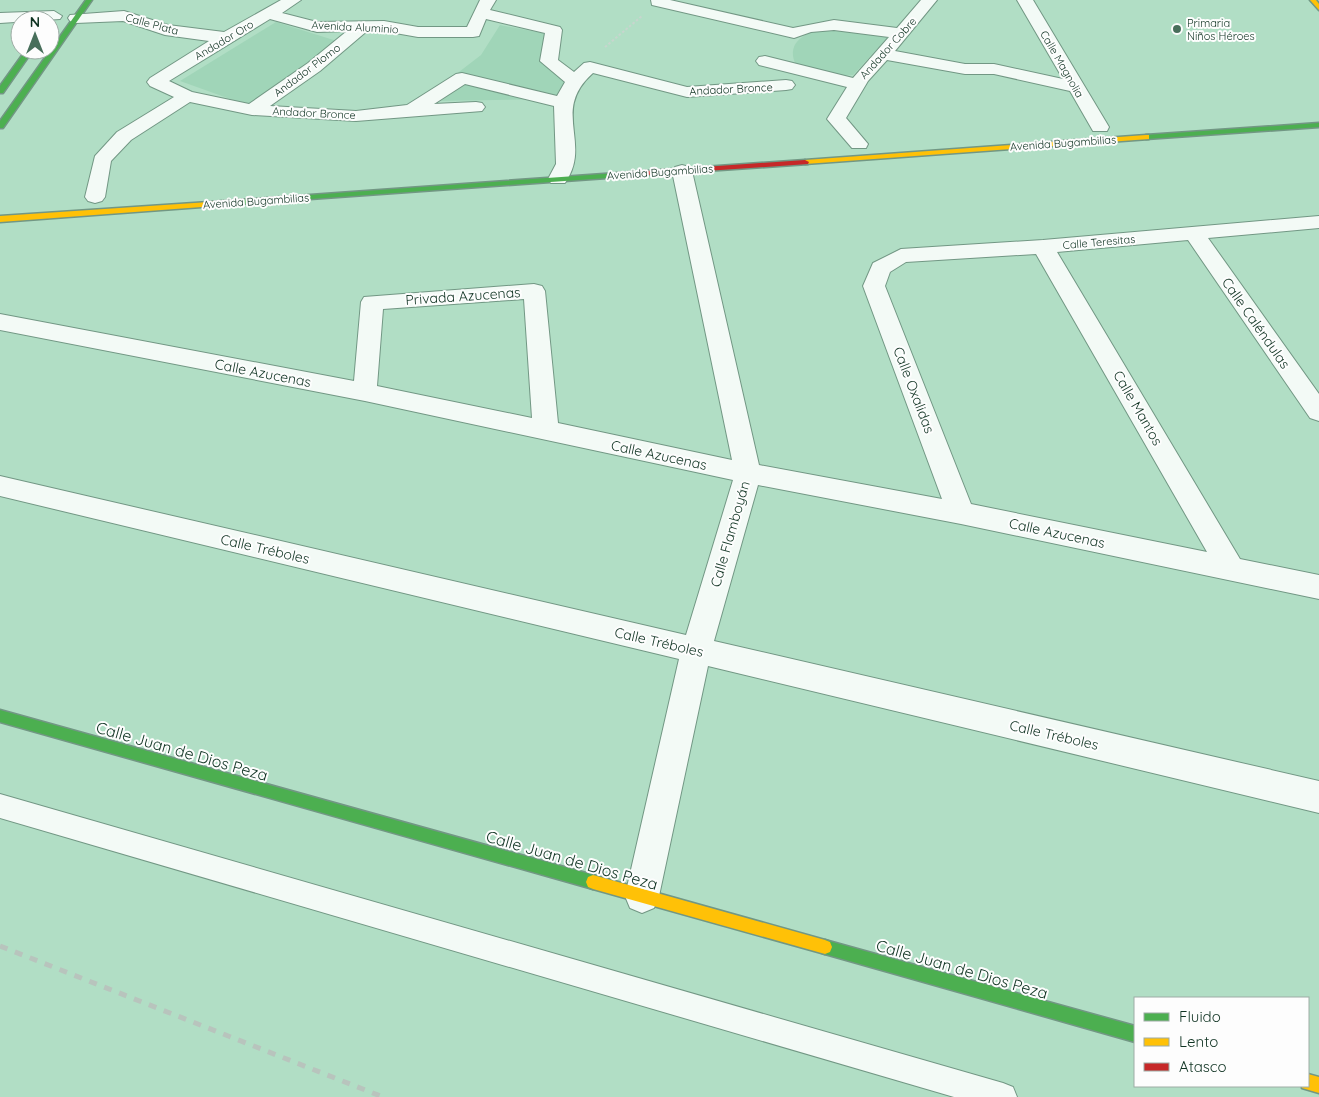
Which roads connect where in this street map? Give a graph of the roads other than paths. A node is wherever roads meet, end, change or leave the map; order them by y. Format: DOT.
graph roads {
  1 [pos="89,0"];
  2 [pos="293,0"];
  3 [pos="929,0"];
  4 [pos="1024,0"];
  5 [pos="1312,0"];
  6 [pos="659,1"];
  7 [pos="484,6"];
  8 [pos="1319,8"];
  9 [pos="269,14"];
  10 [pos="76,18"];
  11 [pos="362,28"];
  12 [pos="901,34"];
  13 [pos="227,37"];
  14 [pos="780,47"];
  15 [pos="882,54"];
  16 [pos="22,60"];
  17 [pos="574,81"];
  18 [pos="156,82"];
  19 [pos="2,84"];
  20 [pos="857,84"];
  21 [pos="786,85"];
  22 [pos="1075,87"];
  23 [pos="733,90"];
  24 [pos="187,96"];
  25 [pos="563,103"];
  26 [pos="476,107"];
  27 [pos="252,110"];
  28 [pos="412,110"];
  29 [pos="1319,125"];
  30 [pos="0,126"];
  31 [pos="1100,127"];
  32 [pos="962,137"];
  33 [pos="864,144"];
  34 [pos="840,145"];
  35 [pos="968,150"];
  36 [pos="564,168"];
  37 [pos="682,171"];
  38 [pos="95,197"];
  39 [pos="0,219"];
  40 [pos="1319,222"];
  41 [pos="1194,234"];
  42 [pos="1043,247"];
  43 [pos="881,268"];
  44 [pos="0,322"];
  45 [pos="365,392"];
  46 [pos="1319,412"];
  47 [pos="546,432"];
  48 [pos="748,473"];
  49 [pos="0,486"];
  50 [pos="961,513"];
  51 [pos="1232,570"];
  52 [pos="1319,587"];
  53 [pos="696,651"];
  54 [pos="0,716"];
  55 [pos="1319,797"];
  56 [pos="0,806"];
  57 [pos="642,896"];
  58 [pos="1134,1034"];
  59 [pos="1003,1097"];
  1 -- 10 [label="main road"];
  2 -- 9 [label="street, Andador Oro"];
  3 -- 12 [label="street, Andador Cobre"];
  4 -- 22 [label="street, Calle Magnolia"];
  5 -- 8 [label="main road"];
  6 -- 14 [label="street"];
  7 -- 11 [label="street, Avenida Aluminio"];
  7 -- 17 [label="street"];
  9 -- 11 [label="street, Avenida Aluminio"];
  9 -- 13 [label="street, Andador Oro"];
  10 -- 13 [label="street, Calle Plata"];
  10 -- 30 [label="main road"];
  11 -- 27 [label="street, Andador Plomo"];
  12 -- 14 [label="street"];
  12 -- 15 [label="street, Andador Cobre"];
  13 -- 18 [label="street, Andador Oro"];
  14 -- 20 [label="street"];
  14 -- 23 [label="street"];
  15 -- 20 [label="street, Andador Cobre"];
  15 -- 22 [label="street"];
  16 -- 19 [label="main road"];
  17 -- 23 [label="street, Andador Bronce"];
  17 -- 25 [label="street"];
  18 -- 24 [label="street, Andador Bronce"];
  20 -- 33 [label="street, Andador Cobre"];
  21 -- 23 [label="street, Andador Bronce"];
  22 -- 31 [label="street, Calle Magnolia"];
  24 -- 27 [label="street, Andador Bronce"];
  24 -- 38 [label="street"];
  25 -- 28 [label="street"];
  25 -- 36 [label="street"];
  26 -- 28 [label="street, Andador Bronce"];
  27 -- 28 [label="street, Andador Bronce"];
  29 -- 35 [label="main road, Avenida Bugambilias"];
  32 -- 35 [label="main road"];
  33 -- 34 [label="main road"];
  35 -- 37 [label="main road, Avenida Bugambilias"];
  36 -- 37 [label="main road, Avenida Bugambilias"];
  36 -- 39 [label="main road, Avenida Bugambilias"];
  37 -- 48 [label="street, Calle Flamboyán"];
  40 -- 41 [label="street, Calle Teresitas"];
  41 -- 42 [label="street, Calle Teresitas"];
  41 -- 46 [label="street, Calle Caléndulas"];
  42 -- 43 [label="street, Calle Teresitas"];
  42 -- 51 [label="street, Calle Mantos"];
  43 -- 50 [label="street, Calle Oxalidas"];
  44 -- 45 [label="street, Calle Azucenas"];
  45 -- 47 [label="street, Calle Azucenas"];
  45 -- 47 [label="street, Privada Azucenas"];
  47 -- 48 [label="street, Calle Azucenas"];
  48 -- 50 [label="street, Calle Azucenas"];
  48 -- 53 [label="street, Calle Flamboyán"];
  49 -- 53 [label="street, Calle Tréboles"];
  50 -- 51 [label="street, Calle Azucenas"];
  51 -- 52 [label="street, Calle Azucenas"];
  53 -- 55 [label="street, Calle Tréboles"];
  53 -- 57 [label="street, Calle Flamboyán"];
  54 -- 57 [label="main road, Calle Juan de Dios Peza"];
  56 -- 59 [label="lane"];
  57 -- 58 [label="main road, Calle Juan de Dios Peza"];
}
